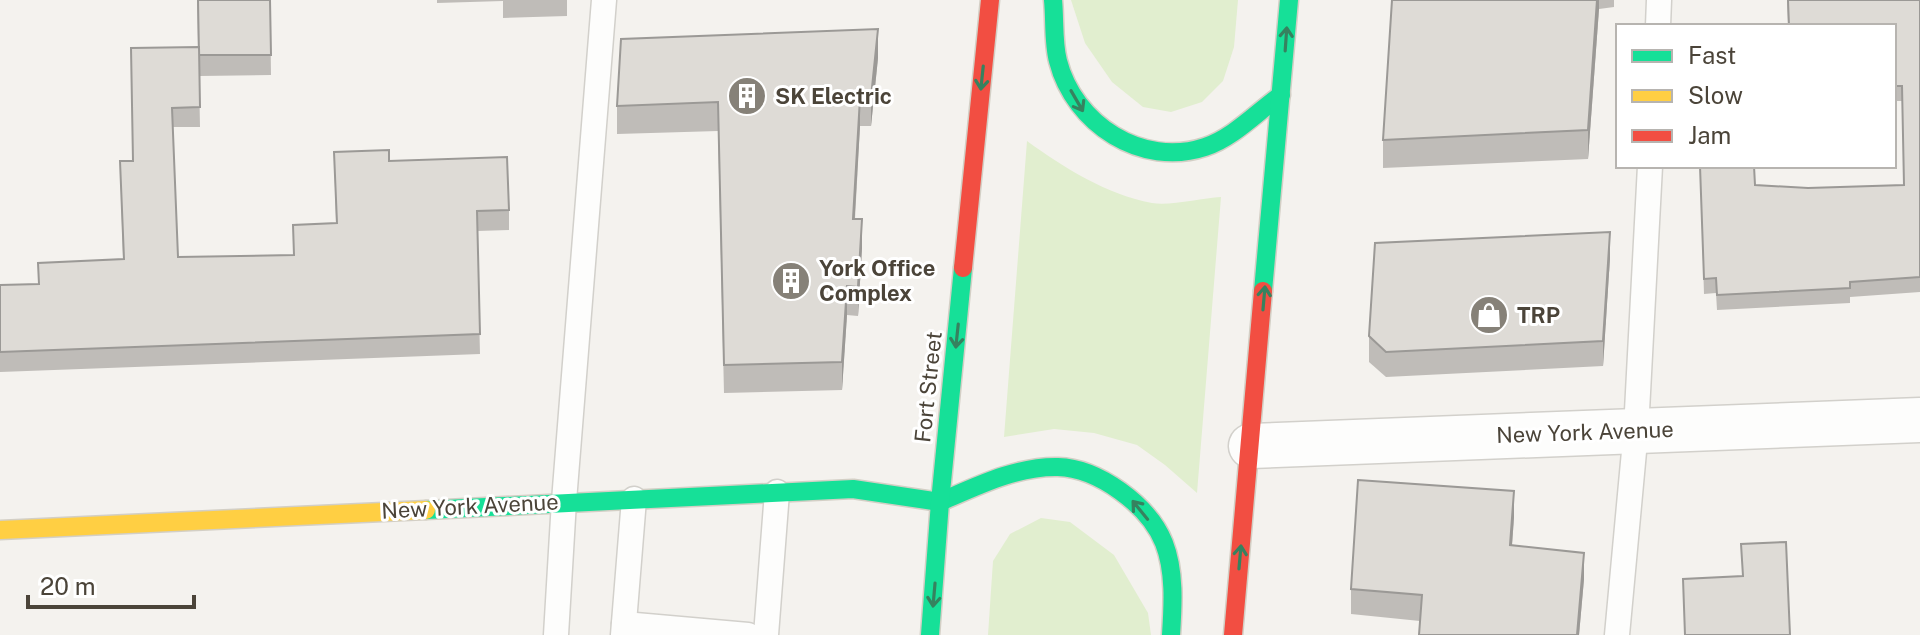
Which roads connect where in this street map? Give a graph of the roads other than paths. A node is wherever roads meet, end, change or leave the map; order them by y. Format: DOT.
graph roads {
  1 [pos="604,0"];
  2 [pos="990,0"];
  3 [pos="1053,0"];
  4 [pos="1289,0"];
  5 [pos="1659,0"];
  6 [pos="1658,24"];
  7 [pos="1281,95"];
  8 [pos="1650,168"];
  9 [pos="1920,420"];
  10 [pos="1636,430"];
  11 [pos="1251,446"];
  12 [pos="777,492"];
  13 [pos="634,499"];
  14 [pos="564,501"];
  15 [pos="940,502"];
  16 [pos="0,530"];
  17 [pos="624,630"];
  18 [pos="670,632"];
  19 [pos="556,635"];
  20 [pos="748,635"];
  21 [pos="766,635"];
  22 [pos="930,635"];
  23 [pos="1171,635"];
  24 [pos="1233,635"];
  25 [pos="1617,635"];
  1 -- 14 [label="lane"];
  2 -- 15 [label="main road, Fort Street, one-way"];
  3 -- 7 [label="main road, one-way"];
  7 -- 4 [label="main road, one-way"];
  5 -- 6 [label="lane"];
  11 -- 7 [label="main road, one-way"];
  8 -- 10 [label="lane"];
  9 -- 10 [label="street, New York Avenue"];
  10 -- 11 [label="street, New York Avenue"];
  10 -- 25 [label="lane"];
  24 -- 11 [label="main road, one-way"];
  12 -- 13 [label="main road, New York Avenue"];
  12 -- 15 [label="main road, New York Avenue"];
  12 -- 21 [label="lane"];
  13 -- 14 [label="main road, New York Avenue"];
  13 -- 17 [label="lane"];
  14 -- 16 [label="main road, New York Avenue"];
  14 -- 19 [label="lane"];
  15 -- 22 [label="main road, Fort Street, one-way"];
  23 -- 15 [label="main road, one-way"];
  17 -- 18 [label="lane"];
  18 -- 20 [label="lane"];
}
